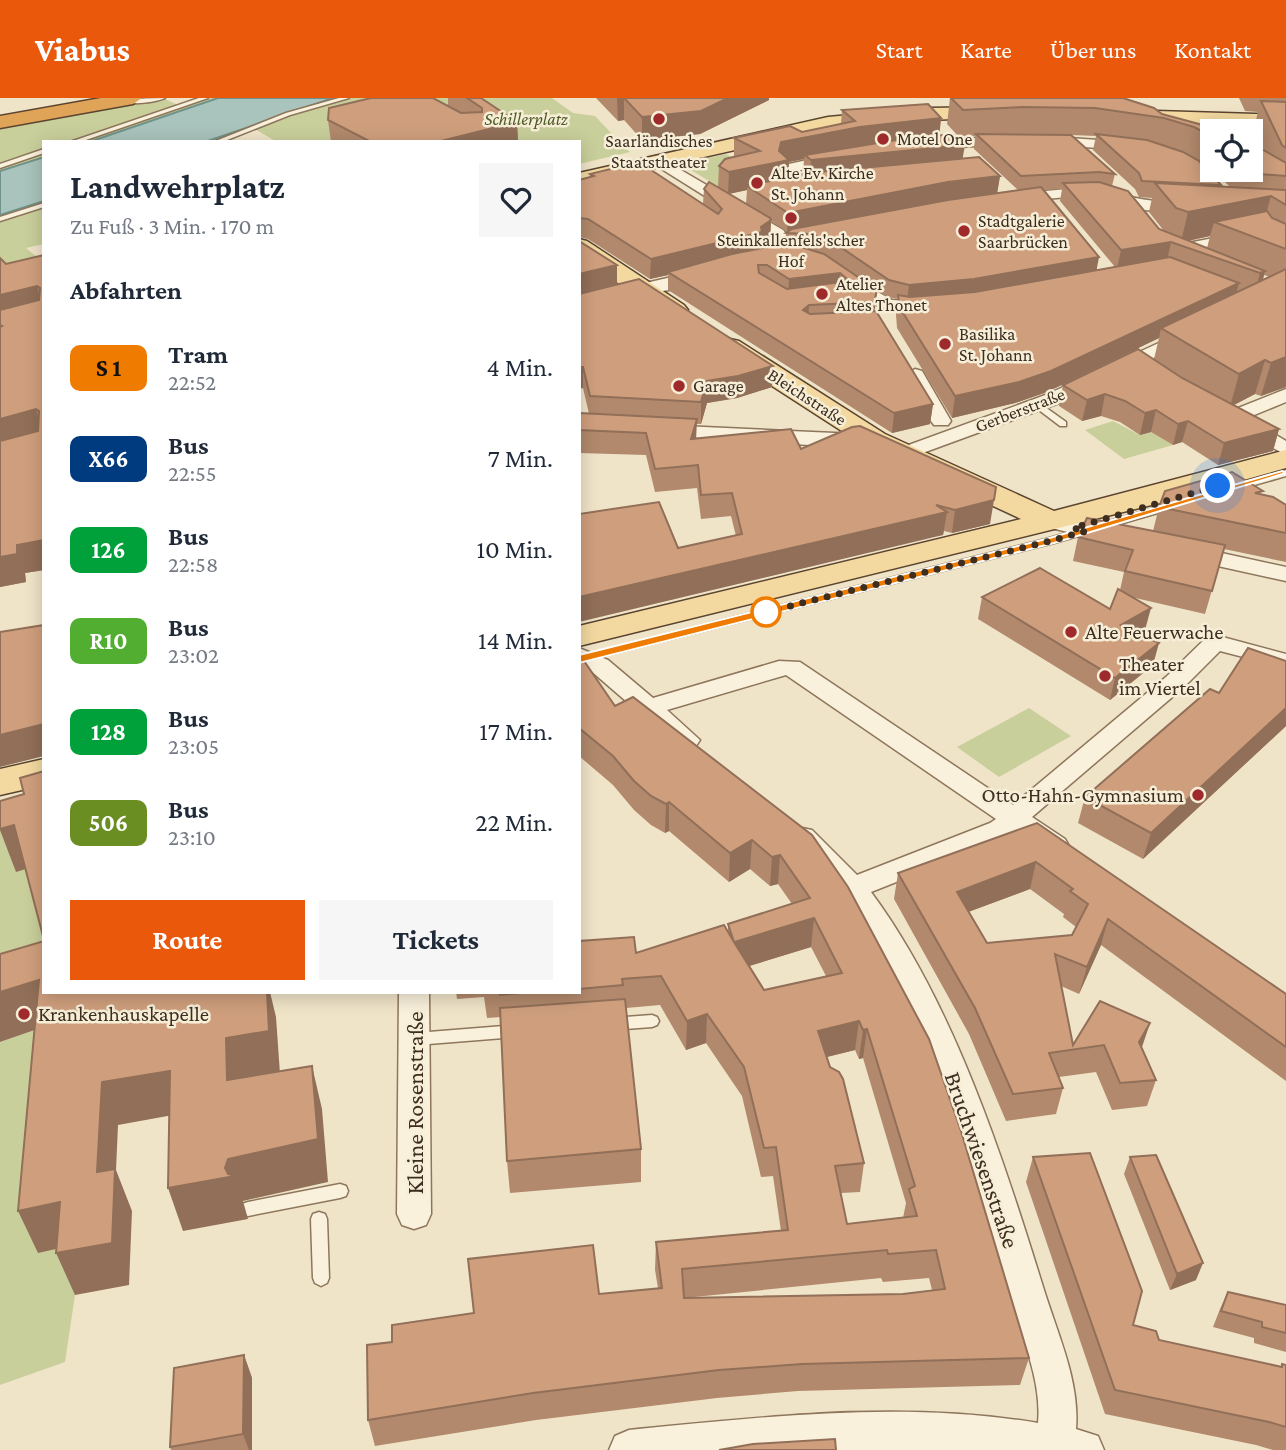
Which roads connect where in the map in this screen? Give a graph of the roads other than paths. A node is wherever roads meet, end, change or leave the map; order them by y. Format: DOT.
graph roads {
  1 [pos="61,98"];
  2 [pos="162,98"];
  3 [pos="205,98"];
  4 [pos="346,98"];
  5 [pos="118,99"];
  6 [pos="0,107"];
  7 [pos="917,109"];
  8 [pos="1023,111"];
  9 [pos="1109,113"];
  10 [pos="0,114"];
  11 [pos="1286,119"];
  12 [pos="0,122"];
  13 [pos="79,140"];
  14 [pos="221,140"];
  15 [pos="953,142"];
  16 [pos="1072,142"];
  17 [pos="1121,145"];
  18 [pos="913,147"];
  19 [pos="42,152"];
  20 [pos="852,155"];
  21 [pos="969,158"];
  22 [pos="657,160"];
  23 [pos="1092,161"];
  24 [pos="817,162"];
  25 [pos="0,166"];
  26 [pos="581,171"];
  27 [pos="831,173"];
  28 [pos="581,179"];
  29 [pos="785,189"];
  30 [pos="1005,194"];
  31 [pos="1043,194"];
  32 [pos="1130,194"];
  33 [pos="748,197"];
  34 [pos="726,202"];
  35 [pos="42,206"];
  36 [pos="1188,206"];
  37 [pos="1056,211"];
  38 [pos="1254,216"];
  39 [pos="0,219"];
  40 [pos="1146,224"];
  41 [pos="1264,233"];
  42 [pos="581,247"];
  43 [pos="1170,247"];
  44 [pos="1281,255"];
  45 [pos="1211,263"];
  46 [pos="726,264"];
  47 [pos="835,272"];
  48 [pos="643,289"];
  49 [pos="865,293"];
  50 [pos="839,296"];
  51 [pos="610,297"];
  52 [pos="947,305"];
  53 [pos="885,313"];
  54 [pos="1202,328"];
  55 [pos="904,358"];
  56 [pos="1135,360"];
  57 [pos="1153,372"];
  58 [pos="1286,395"];
  59 [pos="1038,405"];
  60 [pos="942,421"];
  61 [pos="1063,424"];
  62 [pos="638,429"];
  63 [pos="867,436"];
  64 [pos="1286,449"];
  65 [pos="902,454"];
  66 [pos="1286,459"];
  67 [pos="1286,467"];
  68 [pos="1286,473"];
  69 [pos="1225,491"];
  70 [pos="1188,502"];
  71 [pos="1070,527"];
  72 [pos="1140,543"];
  73 [pos="1167,549"];
  74 [pos="1286,574"];
  75 [pos="587,653"];
  76 [pos="1286,661"];
  77 [pos="649,708"];
  78 [pos="707,757"];
  79 [pos="42,772"];
  80 [pos="0,782"];
  81 [pos="42,784"];
  82 [pos="0,794"];
  83 [pos="781,819"];
  84 [pos="1013,819"];
  85 [pos="1073,858"];
  86 [pos="855,887"];
  87 [pos="414,994"];
  88 [pos="652,1021"];
  89 [pos="596,1025"];
  90 [pos="527,1031"];
  91 [pos="416,1039"];
  92 [pos="340,1191"];
  93 [pos="248,1209"];
  94 [pos="414,1214"];
  95 [pos="319,1219"];
  96 [pos="321,1278"];
  97 [pos="1065,1448"];
  98 [pos="629,1450"];
  1 -- 6 [label="highway"];
  2 -- 5 [label="lane"];
  3 -- 13 [label="lane"];
  4 -- 14 [label="lane"];
  5 -- 10 [label="highway"];
  5 -- 12 [label="highway"];
  7 -- 8 [label="main road"];
  7 -- 15 [label="street"];
  7 -- 22 [label="main road"];
  7 -- 26 [label="main road"];
  9 -- 11 [label="main road"];
  15 -- 16 [label="street"];
  15 -- 18 [label="street"];
  15 -- 21 [label="street"];
  16 -- 17 [label="street"];
  16 -- 23 [label="street"];
  19 -- 25 [label="lane"];
  20 -- 24 [label="street"];
  22 -- 28 [label="main road"];
  22 -- 34 [label="street"];
  24 -- 27 [label="street"];
  24 -- 29 [label="street"];
  30 -- 31 [label="street"];
  31 -- 32 [label="street"];
  31 -- 37 [label="street"];
  32 -- 36 [label="street"];
  32 -- 40 [label="street"];
  33 -- 34 [label="street"];
  34 -- 46 [label="street"];
  35 -- 39 [label="lane"];
  38 -- 41 [label="street"];
  41 -- 43 [label="street"];
  41 -- 44 [label="street"];
  42 -- 48 [label="main road, Bleichstraße"];
  43 -- 45 [label="street"];
  46 -- 48 [label="street"];
  47 -- 49 [label="street"];
  48 -- 51 [label="main road"];
  48 -- 63 [label="main road, Bleichstraße"];
  49 -- 50 [label="street"];
  49 -- 53 [label="street"];
  52 -- 53 [label="street"];
  54 -- 56 [label="street, Gerberstraße"];
  55 -- 60 [label="street"];
  56 -- 57 [label="street"];
  56 -- 59 [label="street, Gerberstraße"];
  58 -- 64 [label="street"];
  59 -- 61 [label="lane"];
  59 -- 65 [label="street, Gerberstraße"];
  62 -- 63 [label="street"];
  63 -- 65 [label="main road, Bleichstraße"];
  65 -- 71 [label="main road, Bleichstraße"];
  66 -- 71 [label="main road"];
  67 -- 71 [label="lane"];
  68 -- 69 [label="lane"];
  70 -- 71 [label="lane"];
  71 -- 72 [label="street"];
  71 -- 75 [label="lane"];
  71 -- 75 [label="main road"];
  73 -- 74 [label="street"];
  75 -- 77 [label="street"];
  76 -- 84 [label="street"];
  77 -- 78 [label="street"];
  77 -- 84 [label="street"];
  79 -- 80 [label="main road"];
  81 -- 82 [label="lane"];
  83 -- 86 [label="street, Bruchwiesenstraße"];
  84 -- 85 [label="street"];
  84 -- 86 [label="street"];
  86 -- 97 [label="street, Bruchwiesenstraße"];
  87 -- 91 [label="street, Kleine Rosenstraße"];
  88 -- 89 [label="lane"];
  90 -- 91 [label="lane"];
  91 -- 94 [label="street, Kleine Rosenstraße"];
  92 -- 93 [label="lane"];
  95 -- 96 [label="lane"];
  97 -- 98 [label="street"];
}
